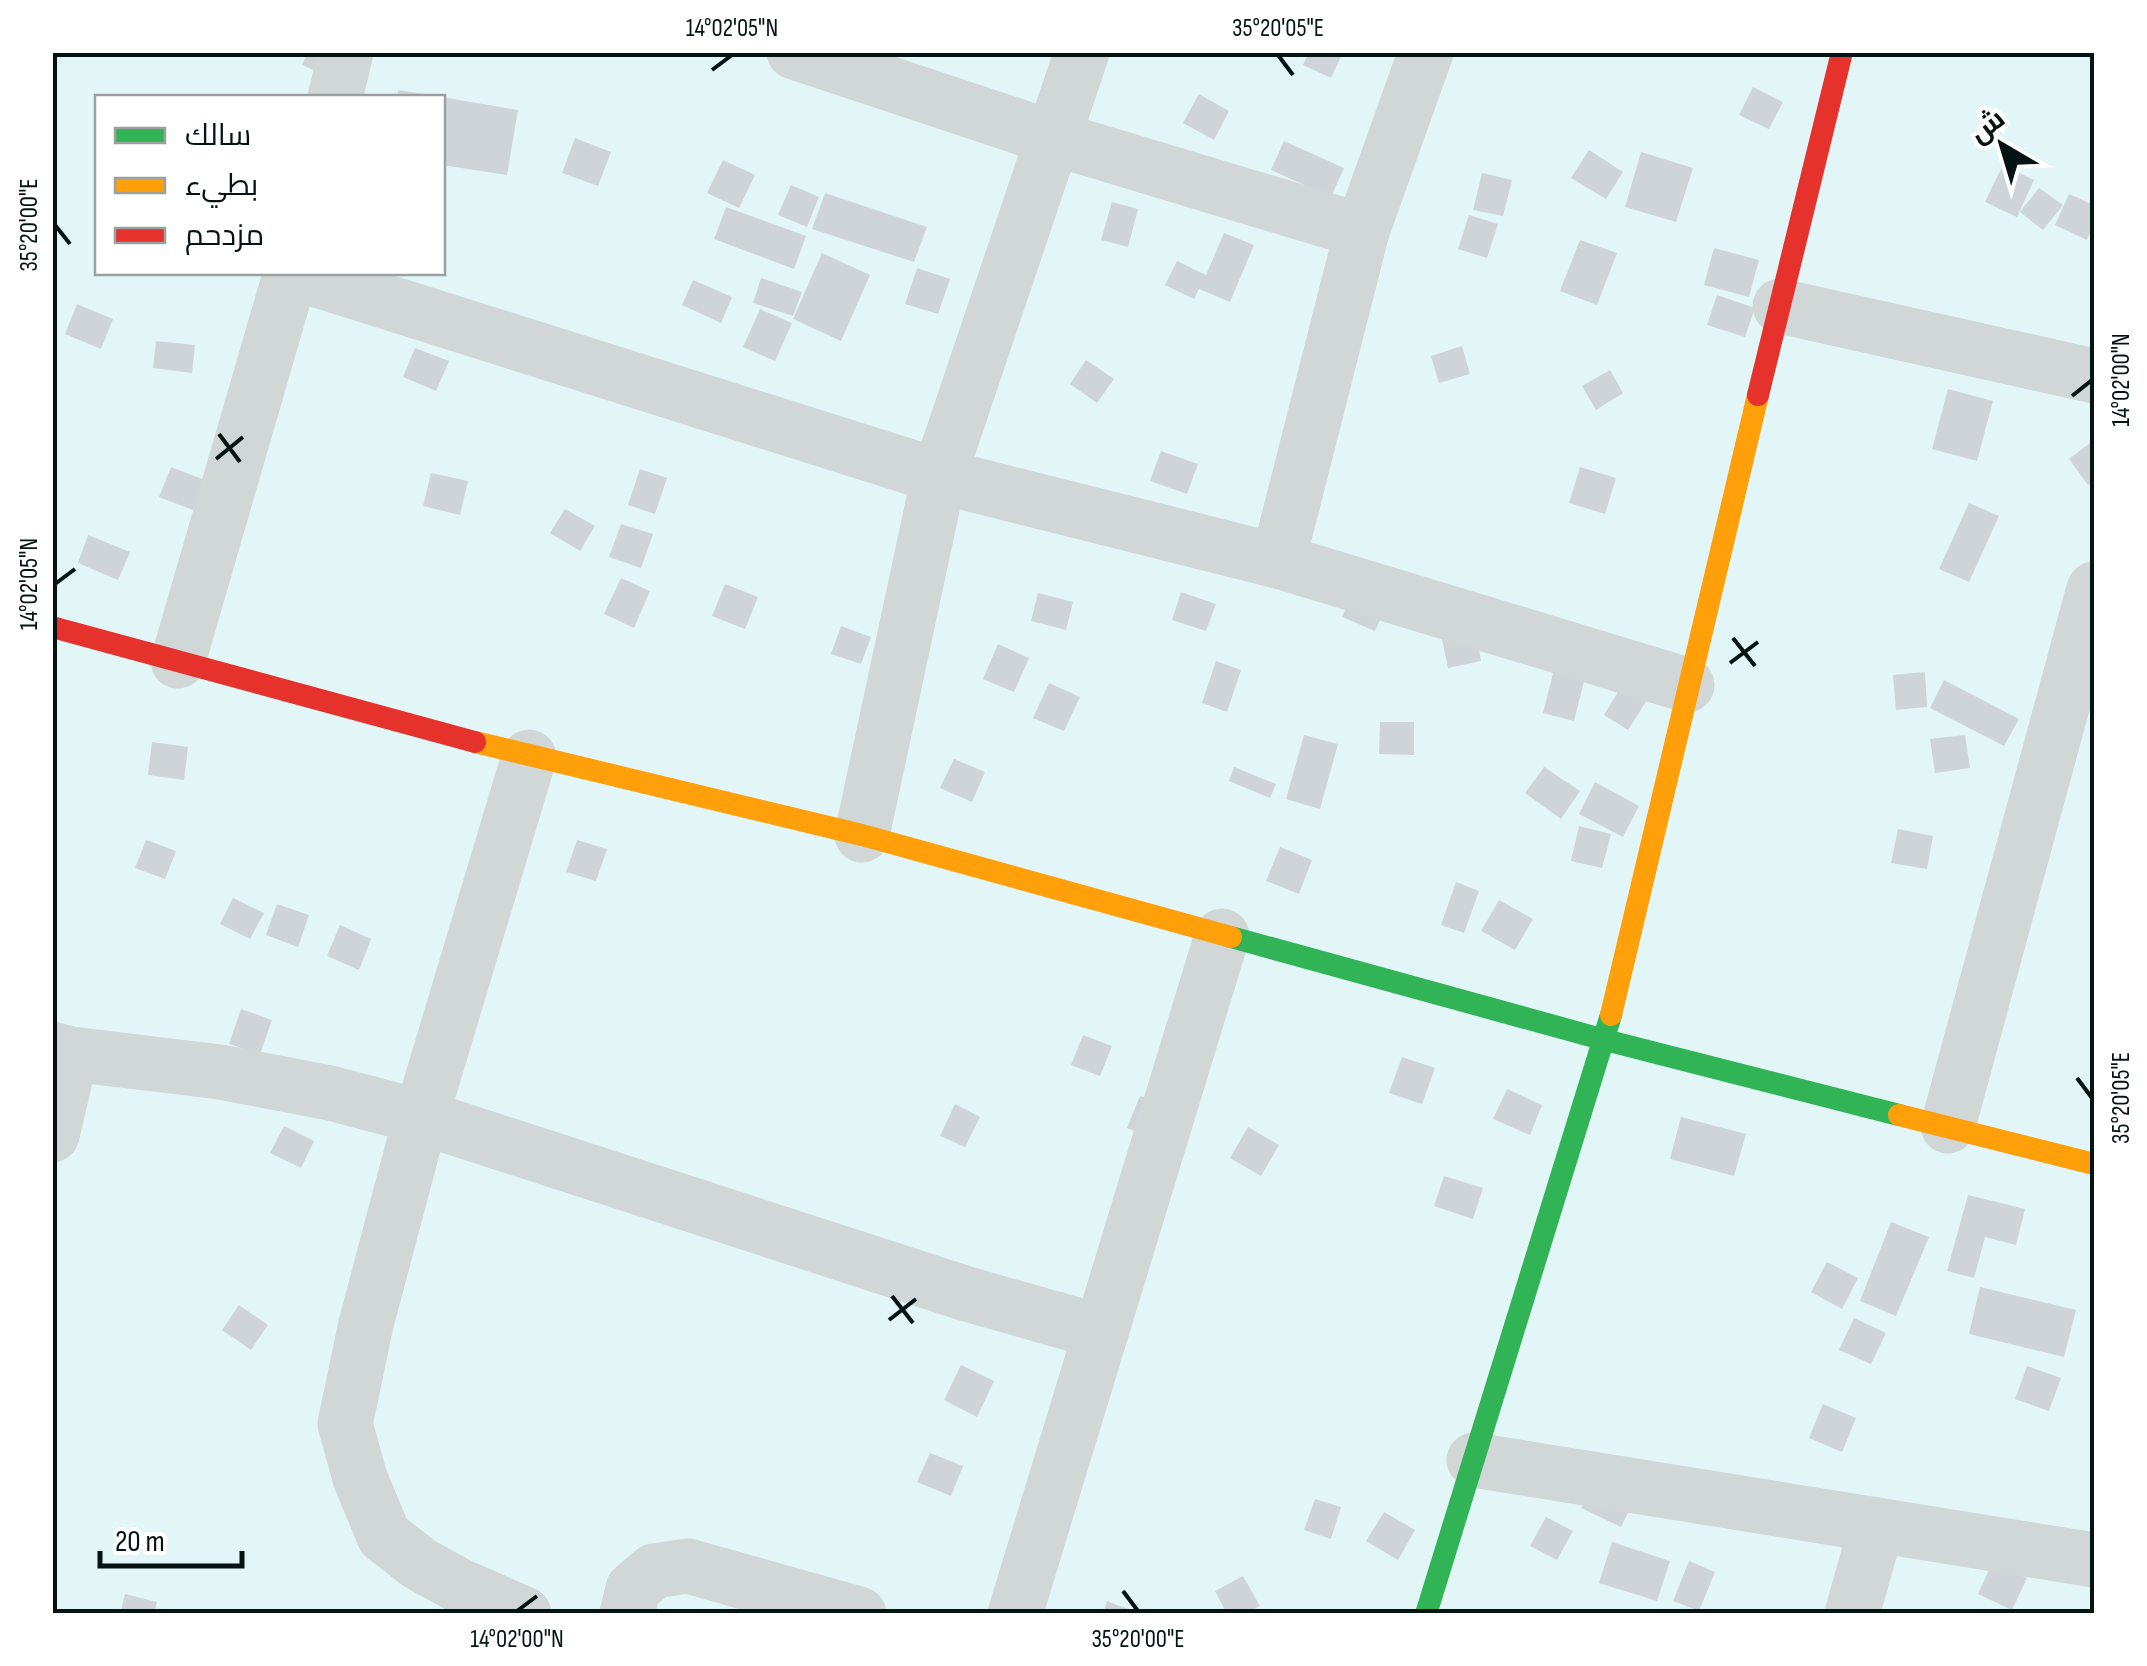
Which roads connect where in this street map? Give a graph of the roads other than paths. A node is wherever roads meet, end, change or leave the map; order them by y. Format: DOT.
graph roads {
  1 [pos="346,52"];
  2 [pos="794,52"];
  3 [pos="1082,52"];
  4 [pos="1426,52"];
  5 [pos="1842,52"];
  6 [pos="336,95"];
  7 [pos="1053,138"];
  8 [pos="1362,231"];
  9 [pos="290,275"];
  10 [pos="301,275"];
  11 [pos="1780,306"];
  12 [pos="2094,376"];
  13 [pos="939,476"];
  14 [pos="1278,561"];
  15 [pos="2094,589"];
  16 [pos="52,626"];
  17 [pos="178,661"];
  18 [pos="1687,685"];
  19 [pos="2082,693"];
  20 [pos="529,757"];
  21 [pos="862,836"];
  22 [pos="1222,936"];
  23 [pos="1605,1040"];
  24 [pos="62,1052"];
  25 [pos="421,1118"];
  26 [pos="1948,1126"];
  27 [pos="52,1135"];
  28 [pos="2094,1164"];
  29 [pos="1101,1332"];
  30 [pos="1474,1460"];
  31 [pos="1877,1525"];
  32 [pos="2094,1560"];
  33 [pos="524,1614"];
  34 [pos="628,1614"];
  35 [pos="860,1614"];
  36 [pos="1015,1614"];
  37 [pos="1426,1614"];
  38 [pos="1852,1614"];
  1 -- 6 [label="street"];
  2 -- 7 [label="street"];
  3 -- 7 [label="street"];
  4 -- 8 [label="street"];
  5 -- 11 [label="street"];
  7 -- 8 [label="street"];
  7 -- 13 [label="street"];
  8 -- 14 [label="street"];
  9 -- 17 [label="street"];
  10 -- 13 [label="street"];
  11 -- 12 [label="street"];
  11 -- 18 [label="street"];
  13 -- 14 [label="street"];
  13 -- 21 [label="street"];
  14 -- 18 [label="street"];
  15 -- 19 [label="street"];
  16 -- 17 [label="street"];
  17 -- 20 [label="street"];
  18 -- 23 [label="street"];
  19 -- 26 [label="street"];
  20 -- 21 [label="street"];
  20 -- 25 [label="street"];
  21 -- 22 [label="street"];
  22 -- 23 [label="street"];
  22 -- 29 [label="street"];
  23 -- 26 [label="street"];
  23 -- 30 [label="street"];
  24 -- 25 [label="street"];
  24 -- 27 [label="street"];
  25 -- 29 [label="street"];
  25 -- 33 [label="street"];
  26 -- 28 [label="street"];
  29 -- 36 [label="street"];
  30 -- 31 [label="street"];
  30 -- 37 [label="street"];
  31 -- 32 [label="street"];
  31 -- 38 [label="street"];
  34 -- 35 [label="street"];
}
